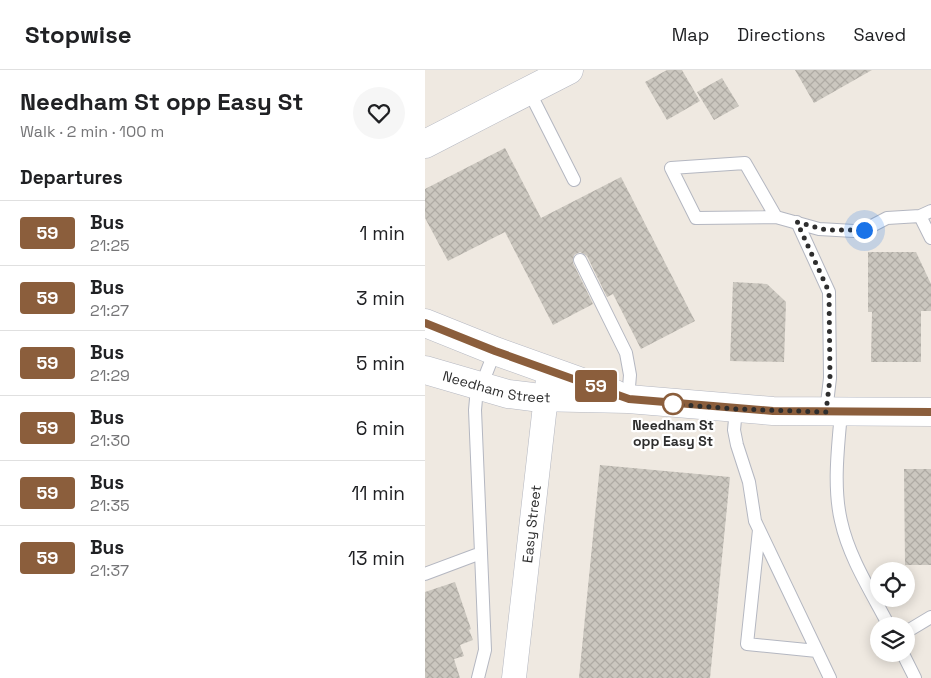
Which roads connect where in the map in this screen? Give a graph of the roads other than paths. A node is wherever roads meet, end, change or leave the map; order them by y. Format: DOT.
graph roads {
  1 [pos="569,70"];
  2 [pos="529,91"];
  3 [pos="425,144"];
  4 [pos="574,180"];
  5 [pos="925,214"];
  6 [pos="776,217"];
  7 [pos="797,222"];
  8 [pos="931,238"];
  9 [pos="579,260"];
  10 [pos="425,323"];
  11 [pos="495,351"];
  12 [pos="549,369"];
  13 [pos="425,370"];
  14 [pos="482,387"];
  15 [pos="546,398"];
  16 [pos="629,399"];
  17 [pos="736,409"];
  18 [pos="931,412"];
  19 [pos="833,413"];
  20 [pos="759,530"];
  21 [pos="481,553"];
  22 [pos="425,574"];
  23 [pos="884,617"];
  24 [pos="931,617"];
  25 [pos="915,627"];
  26 [pos="817,651"];
  27 [pos="907,662"];
  28 [pos="829,677"];
  29 [pos="478,678"];
  30 [pos="514,678"];
  31 [pos="915,678"];
  1 -- 2 [label="main road"];
  2 -- 3 [label="main road"];
  2 -- 4 [label="lane"];
  5 -- 7 [label="lane"];
  5 -- 8 [label="lane"];
  6 -- 6 [label="lane"];
  6 -- 7 [label="lane"];
  7 -- 19 [label="lane"];
  9 -- 16 [label="lane"];
  10 -- 11 [label="main road, Needham Street"];
  11 -- 12 [label="main road, Needham Street"];
  11 -- 14 [label="lane"];
  12 -- 15 [label="street, Easy Street"];
  12 -- 16 [label="main road, Needham Street"];
  13 -- 14 [label="main road, Needham Street"];
  14 -- 15 [label="main road, Needham Street"];
  14 -- 21 [label="lane"];
  15 -- 16 [label="main road, Needham Street"];
  15 -- 30 [label="street, Easy Street"];
  16 -- 17 [label="main road, Needham Street"];
  17 -- 19 [label="main road, Needham Street"];
  17 -- 20 [label="lane"];
  18 -- 19 [label="main road, Needham Street"];
  19 -- 23 [label="lane"];
  20 -- 26 [label="lane"];
  20 -- 26 [label="lane"];
  21 -- 22 [label="lane"];
  21 -- 29 [label="lane"];
  24 -- 25 [label="lane"];
  26 -- 28 [label="lane"];
  27 -- 31 [label="lane"];
}
